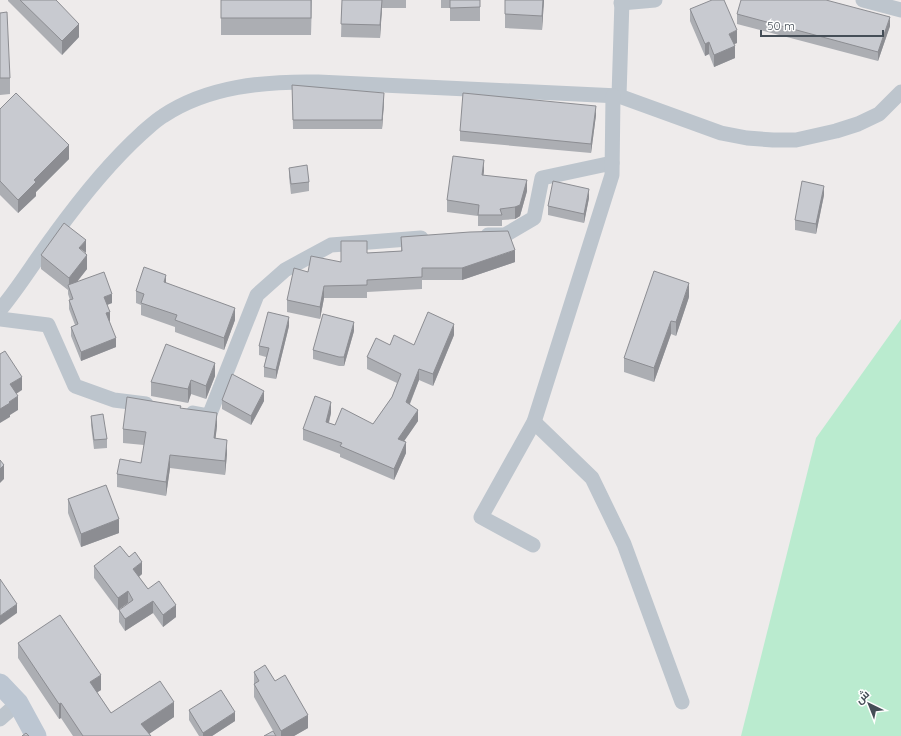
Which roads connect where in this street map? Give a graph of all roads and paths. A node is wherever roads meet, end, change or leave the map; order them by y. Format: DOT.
graph roads {
  1 [pos="655,0"];
  2 [pos="863,0"];
  3 [pos="621,2"];
  4 [pos="901,10"];
  5 [pos="901,92"];
  6 [pos="616,96"];
  7 [pos="612,163"];
  8 [pos="477,235"];
  9 [pos="431,238"];
  10 [pos="0,310"];
  11 [pos="0,319"];
  12 [pos="157,406"];
  13 [pos="179,410"];
  14 [pos="534,422"];
  15 [pos="533,545"];
  16 [pos="0,684"];
  17 [pos="682,702"];
  18 [pos="18,703"];
  19 [pos="0,719"];
  20 [pos="30,733"];
  1 -- 3 [label="street"];
  2 -- 4 [label="street"];
  3 -- 6 [label="street"];
  5 -- 6 [label="street"];
  6 -- 7 [label="street"];
  6 -- 10 [label="street"];
  7 -- 8 [label="street"];
  7 -- 14 [label="street"];
  9 -- 13 [label="street"];
  11 -- 12 [label="street"];
  14 -- 15 [label="street"];
  14 -- 17 [label="street"];
  16 -- 18 [label="main road"];
  18 -- 19 [label="street"];
  18 -- 20 [label="main road"];
}
